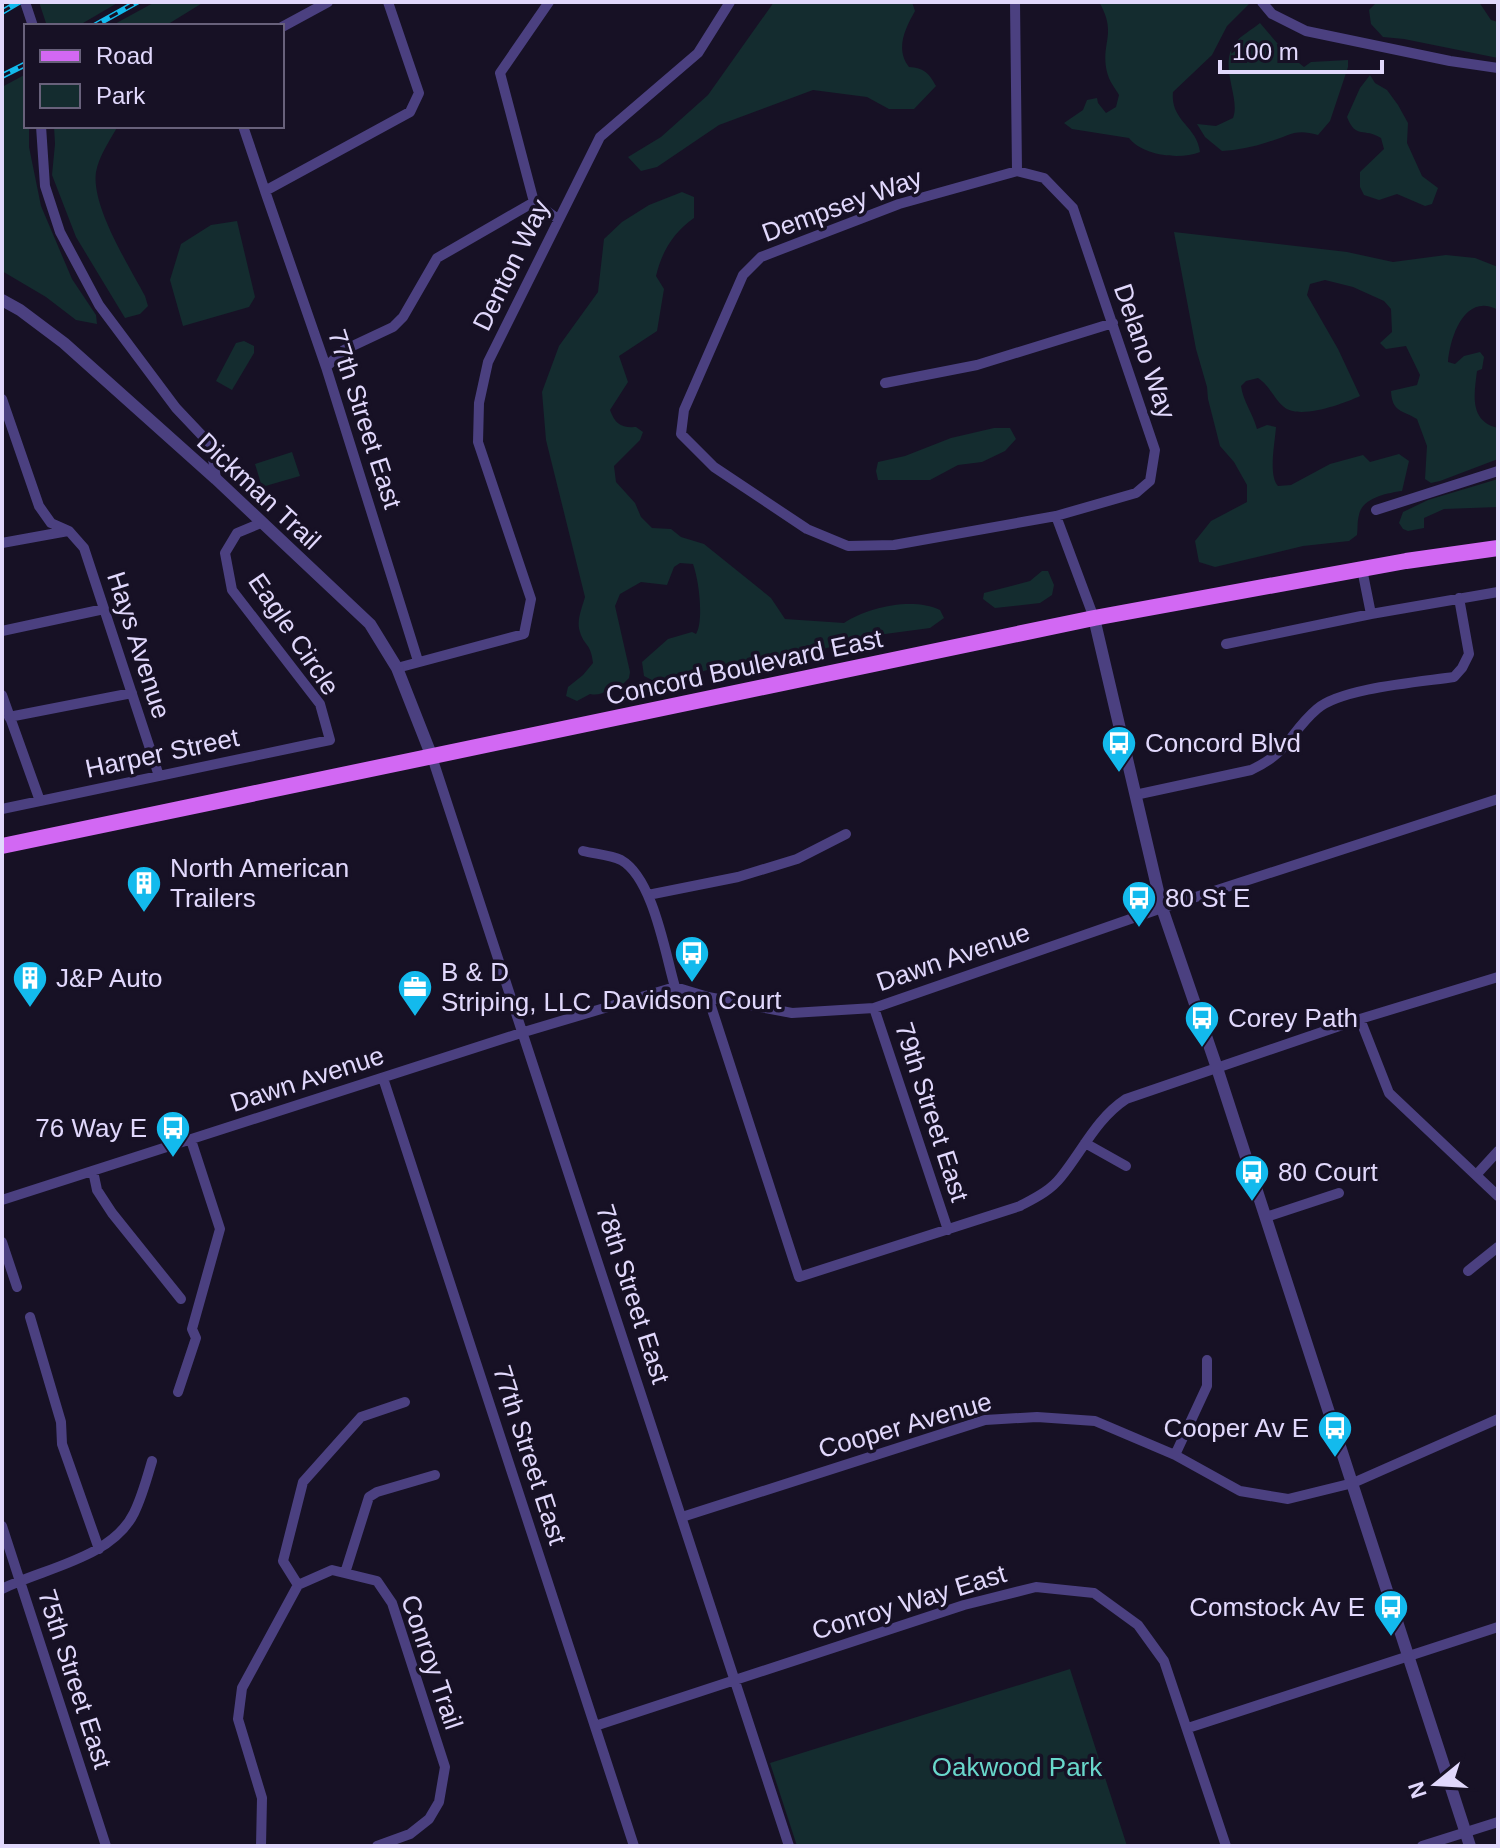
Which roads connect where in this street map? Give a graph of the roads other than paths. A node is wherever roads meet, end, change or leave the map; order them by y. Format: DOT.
graph roads {
  1 [pos="25,2"];
  2 [pos="328,2"];
  3 [pos="388,2"];
  4 [pos="549,2"];
  5 [pos="730,2"];
  6 [pos="1015,2"];
  7 [pos="1262,2"];
  8 [pos="32,24"];
  9 [pos="284,26"];
  10 [pos="1498,68"];
  11 [pos="41,128"];
  12 [pos="244,128"];
  13 [pos="1017,171"];
  14 [pos="265,191"];
  15 [pos="534,202"];
  16 [pos="558,219"];
  17 [pos="2,300"];
  18 [pos="1113,323"];
  19 [pos="326,367"];
  20 [pos="885,383"];
  21 [pos="2,399"];
  22 [pos="1498,471"];
  23 [pos="216,479"];
  24 [pos="1376,510"];
  25 [pos="1056,516"];
  26 [pos="261,523"];
  27 [pos="69,531"];
  28 [pos="2,543"];
  29 [pos="1498,548"];
  30 [pos="1362,569"];
  31 [pos="1498,592"];
  32 [pos="1459,598"];
  33 [pos="104,609"];
  34 [pos="1371,614"];
  35 [pos="1094,618"];
  36 [pos="2,631"];
  37 [pos="1226,644"];
  38 [pos="418,661"];
  39 [pos="397,668"];
  40 [pos="132,693"];
  41 [pos="2,695"];
  42 [pos="9,717"];
  43 [pos="330,740"];
  44 [pos="432,757"];
  45 [pos="159,776"];
  46 [pos="1135,795"];
  47 [pos="1498,799"];
  48 [pos="40,801"];
  49 [pos="2,809"];
  50 [pos="846,834"];
  51 [pos="2,846"];
  52 [pos="583,851"];
  53 [pos="648,895"];
  54 [pos="1162,908"];
  55 [pos="1498,977"];
  56 [pos="675,987"];
  57 [pos="708,997"];
  58 [pos="874,1008"];
  59 [pos="1360,1019"];
  60 [pos="524,1032"];
  61 [pos="1217,1068"];
  62 [pos="383,1078"];
  63 [pos="191,1140"];
  64 [pos="1085,1143"];
  65 [pos="1498,1151"];
  66 [pos="1126,1166"];
  67 [pos="93,1171"];
  68 [pos="1477,1174"];
  69 [pos="1339,1193"];
  70 [pos="1498,1196"];
  71 [pos="2,1200"];
  72 [pos="1266,1217"];
  73 [pos="948,1230"];
  74 [pos="2,1242"];
  75 [pos="1498,1247"];
  76 [pos="1468,1271"];
  77 [pos="17,1287"];
  78 [pos="181,1299"];
  79 [pos="30,1317"];
  80 [pos="1207,1360"];
  81 [pos="178,1392"];
  82 [pos="405,1402"];
  83 [pos="1498,1419"];
  84 [pos="1175,1455"];
  85 [pos="152,1461"];
  86 [pos="435,1475"];
  87 [pos="1353,1483"];
  88 [pos="682,1517"];
  89 [pos="2,1526"];
  90 [pos="99,1549"];
  91 [pos="345,1573"];
  92 [pos="20,1580"];
  93 [pos="298,1585"];
  94 [pos="2,1589"];
  95 [pos="1498,1627"];
  96 [pos="1409,1657"];
  97 [pos="735,1681"];
  98 [pos="595,1726"];
  99 [pos="1188,1728"];
  100 [pos="1498,1822"];
  101 [pos="1468,1840"];
  102 [pos="106,1846"];
  103 [pos="261,1846"];
  104 [pos="377,1846"];
  105 [pos="634,1846"];
  106 [pos="789,1846"];
  107 [pos="1226,1846"];
  108 [pos="1422,1846"];
  1 -- 8 [label="street"];
  2 -- 9 [label="street"];
  3 -- 14 [label="street"];
  4 -- 15 [label="street"];
  5 -- 16 [label="street, Denton Way"];
  6 -- 13 [label="street"];
  7 -- 10 [label="street"];
  11 -- 23 [label="street"];
  12 -- 14 [label="street, 77th Street East"];
  13 -- 18 [label="street, Delano Way"];
  13 -- 25 [label="street, Dempsey Way"];
  14 -- 19 [label="street, 77th Street East"];
  15 -- 16 [label="street"];
  15 -- 19 [label="street"];
  16 -- 38 [label="street, Denton Way"];
  17 -- 23 [label="street, Dickman Trail"];
  18 -- 20 [label="street"];
  18 -- 25 [label="street, Delano Way"];
  19 -- 38 [label="street, 77th Street East"];
  21 -- 27 [label="street, Hays Avenue"];
  22 -- 24 [label="street"];
  23 -- 26 [label="street, Dickman Trail"];
  25 -- 35 [label="street"];
  26 -- 39 [label="street, Dickman Trail"];
  26 -- 43 [label="street, Eagle Circle"];
  27 -- 28 [label="street"];
  27 -- 33 [label="street, Hays Avenue"];
  29 -- 30 [label="main road, Concord Boulevard East"];
  30 -- 34 [label="street"];
  30 -- 35 [label="main road, Concord Boulevard East"];
  31 -- 32 [label="street"];
  32 -- 34 [label="street"];
  32 -- 46 [label="street"];
  33 -- 36 [label="street"];
  33 -- 40 [label="street, Hays Avenue"];
  34 -- 37 [label="street"];
  35 -- 44 [label="main road, Concord Boulevard East"];
  35 -- 46 [label="street"];
  38 -- 39 [label="street"];
  39 -- 44 [label="street, Dickman Trail"];
  40 -- 42 [label="street"];
  40 -- 45 [label="street, Hays Avenue"];
  41 -- 42 [label="street"];
  42 -- 48 [label="street"];
  43 -- 45 [label="street, Harper Street"];
  44 -- 51 [label="main road, Concord Boulevard East"];
  44 -- 60 [label="street, 78th Street East"];
  45 -- 48 [label="street, Harper Street"];
  46 -- 54 [label="street"];
  47 -- 54 [label="street, Dawn Avenue"];
  48 -- 49 [label="street, Harper Street"];
  50 -- 53 [label="street"];
  52 -- 53 [label="street"];
  53 -- 56 [label="street"];
  54 -- 58 [label="street, Dawn Avenue"];
  54 -- 61 [label="street"];
  55 -- 59 [label="street"];
  56 -- 57 [label="street, Dawn Avenue"];
  56 -- 60 [label="street, Dawn Avenue"];
  57 -- 58 [label="street, Dawn Avenue"];
  57 -- 73 [label="street"];
  58 -- 73 [label="street, 79th Street East"];
  59 -- 61 [label="street"];
  59 -- 68 [label="street"];
  60 -- 62 [label="street, Dawn Avenue"];
  60 -- 88 [label="street, 78th Street East"];
  61 -- 64 [label="street"];
  61 -- 72 [label="street"];
  62 -- 63 [label="street, Dawn Avenue"];
  62 -- 98 [label="street, 77th Street East"];
  63 -- 67 [label="street, Dawn Avenue"];
  63 -- 81 [label="street"];
  64 -- 66 [label="street"];
  64 -- 73 [label="street"];
  65 -- 68 [label="street"];
  67 -- 71 [label="street, Dawn Avenue"];
  67 -- 78 [label="street"];
  68 -- 70 [label="street"];
  69 -- 72 [label="street"];
  72 -- 87 [label="street"];
  74 -- 77 [label="street"];
  75 -- 76 [label="street"];
  79 -- 90 [label="street"];
  80 -- 84 [label="street"];
  82 -- 93 [label="street"];
  83 -- 87 [label="street, Cooper Avenue"];
  84 -- 87 [label="street, Cooper Avenue"];
  84 -- 88 [label="street, Cooper Avenue"];
  85 -- 90 [label="street"];
  86 -- 91 [label="street"];
  87 -- 96 [label="street"];
  88 -- 97 [label="street, 78th Street East"];
  89 -- 92 [label="street, 75th Street East"];
  90 -- 92 [label="street"];
  91 -- 93 [label="street"];
  91 -- 104 [label="street, Conroy Trail"];
  92 -- 94 [label="street"];
  92 -- 102 [label="street, 75th Street East"];
  93 -- 103 [label="street"];
  95 -- 96 [label="street"];
  96 -- 99 [label="street"];
  96 -- 101 [label="street"];
  97 -- 98 [label="street, Conroy Way East"];
  97 -- 99 [label="street, Conroy Way East"];
  97 -- 106 [label="street, 78th Street East"];
  98 -- 105 [label="street, 77th Street East"];
  99 -- 107 [label="street, Conroy Way East"];
  100 -- 101 [label="street"];
  101 -- 108 [label="street"];
}
